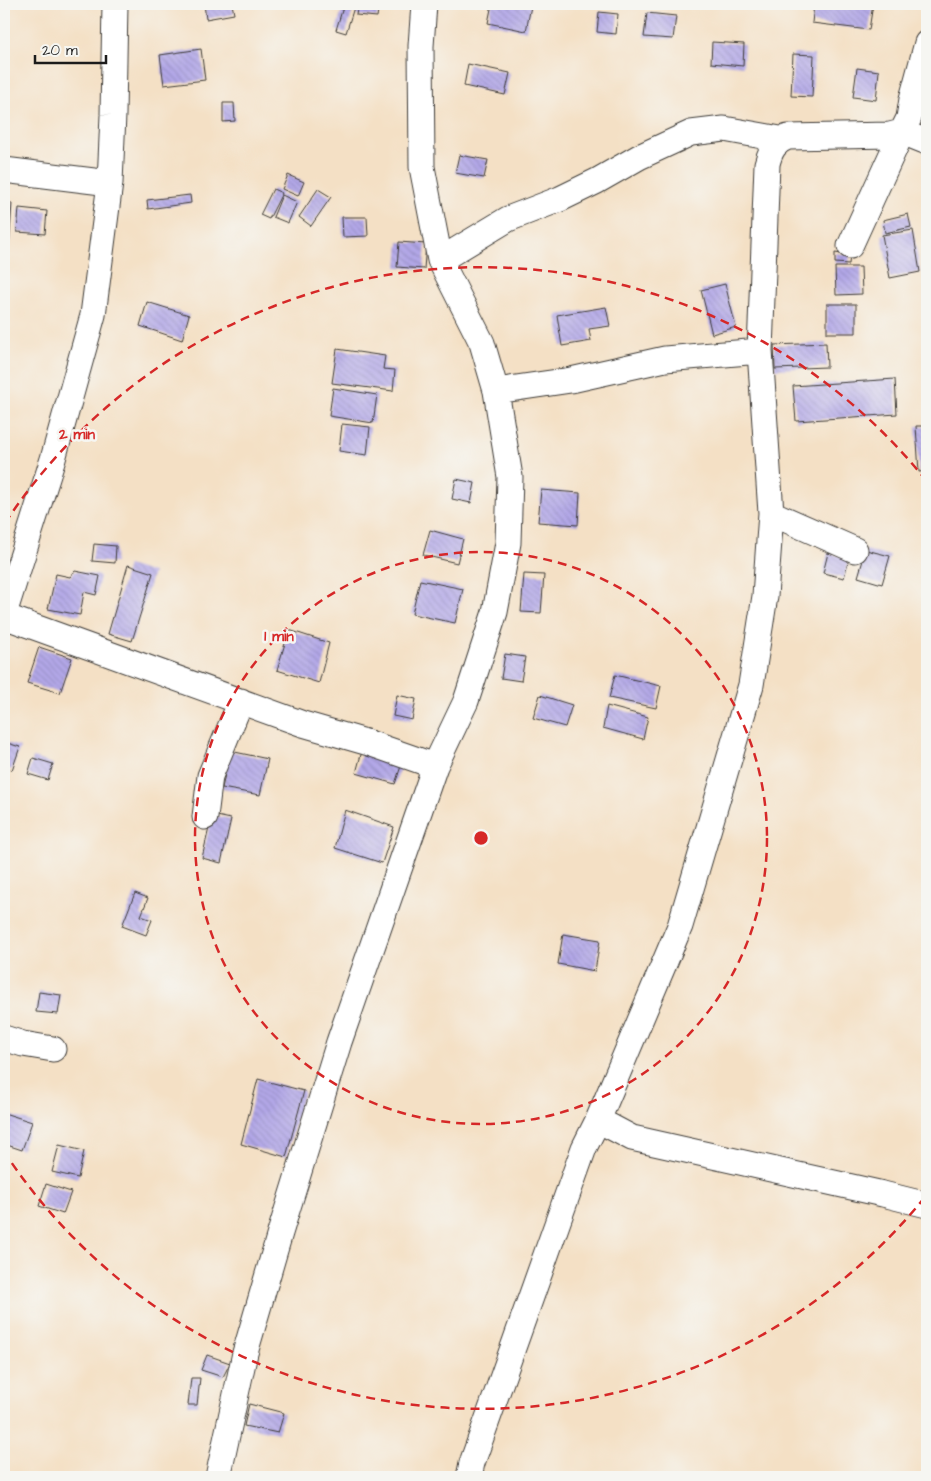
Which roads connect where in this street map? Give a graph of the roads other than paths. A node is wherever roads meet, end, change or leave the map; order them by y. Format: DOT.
graph roads {
  1 [pos="115,4"];
  2 [pos="424,4"];
  3 [pos="927,43"];
  4 [pos="902,132"];
  5 [pos="780,139"];
  6 [pos="927,142"];
  7 [pos="4,170"];
  8 [pos="110,182"];
  9 [pos="850,246"];
  10 [pos="440,260"];
  11 [pos="760,352"];
  12 [pos="496,391"];
  13 [pos="771,513"];
  14 [pos="855,550"];
  15 [pos="4,615"];
  16 [pos="241,701"];
  17 [pos="435,766"];
  18 [pos="205,817"];
  19 [pos="4,1038"];
  20 [pos="53,1049"];
  21 [pos="598,1120"];
  22 [pos="927,1205"];
  23 [pos="218,1477"];
  24 [pos="469,1477"];
  1 -- 8 [label="street"];
  2 -- 10 [label="street"];
  3 -- 4 [label="street"];
  4 -- 5 [label="street"];
  4 -- 6 [label="street"];
  4 -- 9 [label="street"];
  5 -- 10 [label="street"];
  5 -- 11 [label="street"];
  7 -- 8 [label="street"];
  8 -- 15 [label="street"];
  10 -- 12 [label="street"];
  11 -- 12 [label="street"];
  11 -- 13 [label="street"];
  12 -- 17 [label="street"];
  13 -- 14 [label="street"];
  13 -- 21 [label="street"];
  15 -- 16 [label="street"];
  16 -- 17 [label="street"];
  16 -- 18 [label="street"];
  17 -- 23 [label="street"];
  19 -- 20 [label="street"];
  21 -- 22 [label="street"];
  21 -- 24 [label="street"];
}
